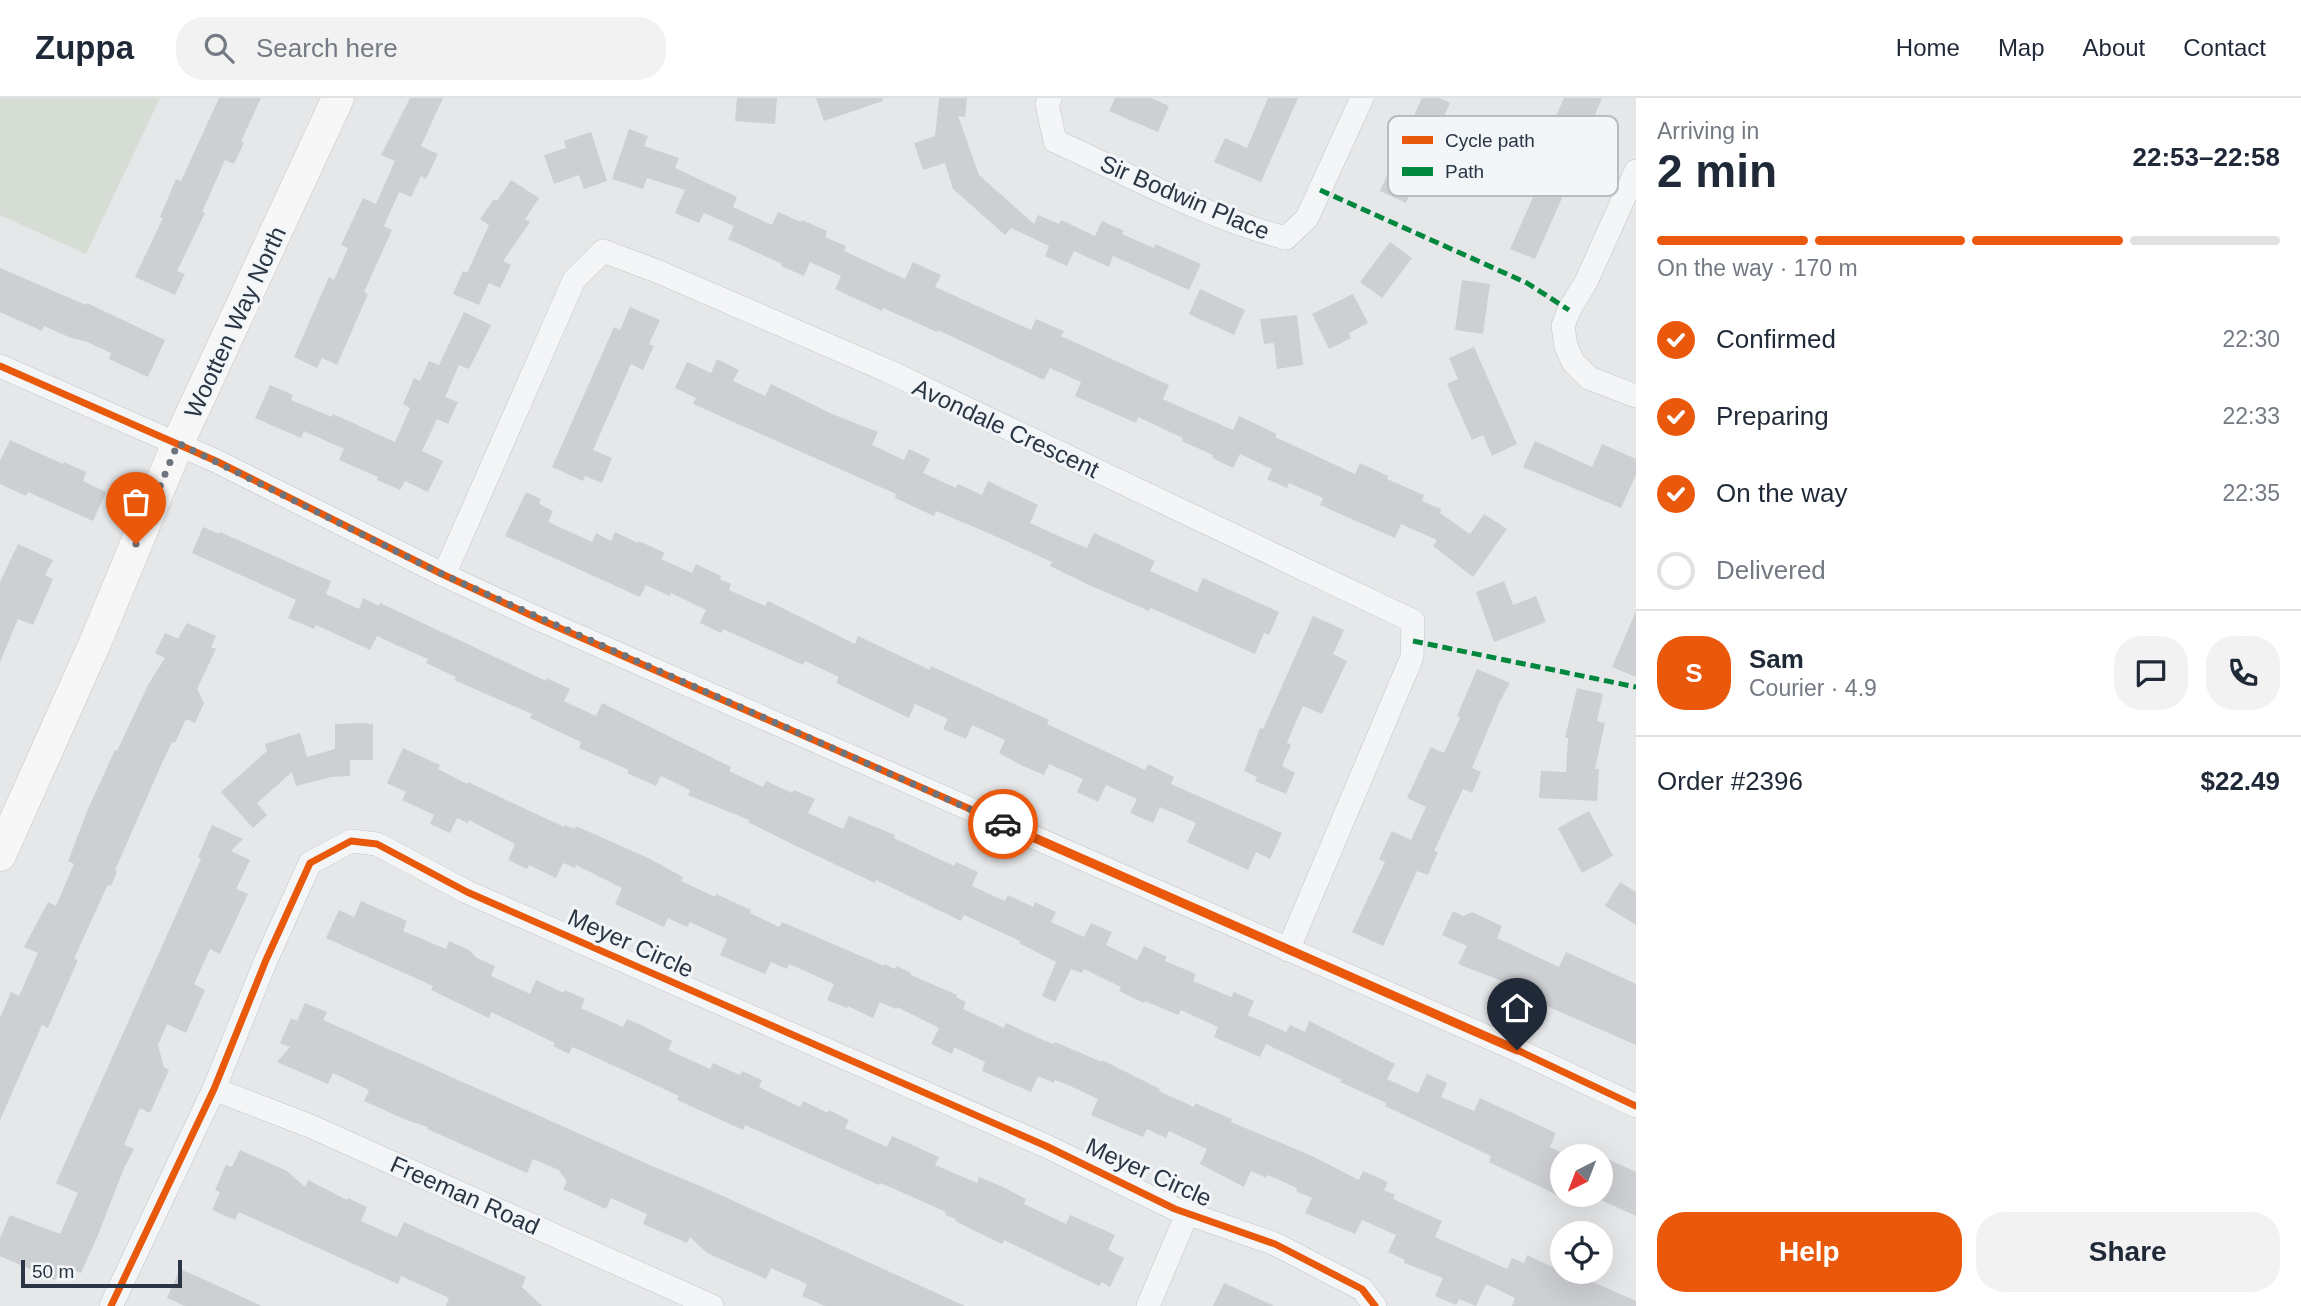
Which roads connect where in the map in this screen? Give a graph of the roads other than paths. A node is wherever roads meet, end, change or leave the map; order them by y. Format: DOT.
graph roads {
  1 [pos="338,98"];
  2 [pos="1050,98"];
  3 [pos="1362,98"];
  4 [pos="1636,171"];
  5 [pos="0,366"];
  6 [pos="1636,396"];
  7 [pos="178,443"];
  8 [pos="444,575"];
  9 [pos="0,855"];
  10 [pos="1288,950"];
  11 [pos="214,1090"];
  12 [pos="1636,1106"];
  13 [pos="1187,1214"];
  14 [pos="111,1306"];
  15 [pos="712,1306"];
  16 [pos="1147,1306"];
  17 [pos="1375,1306"];
  1 -- 7 [label="street, Wootten Way North"];
  2 -- 3 [label="street, Sir Bodwin Place"];
  4 -- 6 [label="street"];
  5 -- 7 [label="street"];
  7 -- 8 [label="street"];
  7 -- 9 [label="street, Wootten Way North"];
  8 -- 10 [label="street"];
  8 -- 10 [label="street, Avondale Crescent"];
  10 -- 12 [label="street"];
  11 -- 13 [label="street, Meyer Circle"];
  11 -- 14 [label="street, Meyer Circle"];
  11 -- 15 [label="street, Freeman Road"];
  13 -- 16 [label="street"];
  13 -- 17 [label="street, Meyer Circle"];
}
